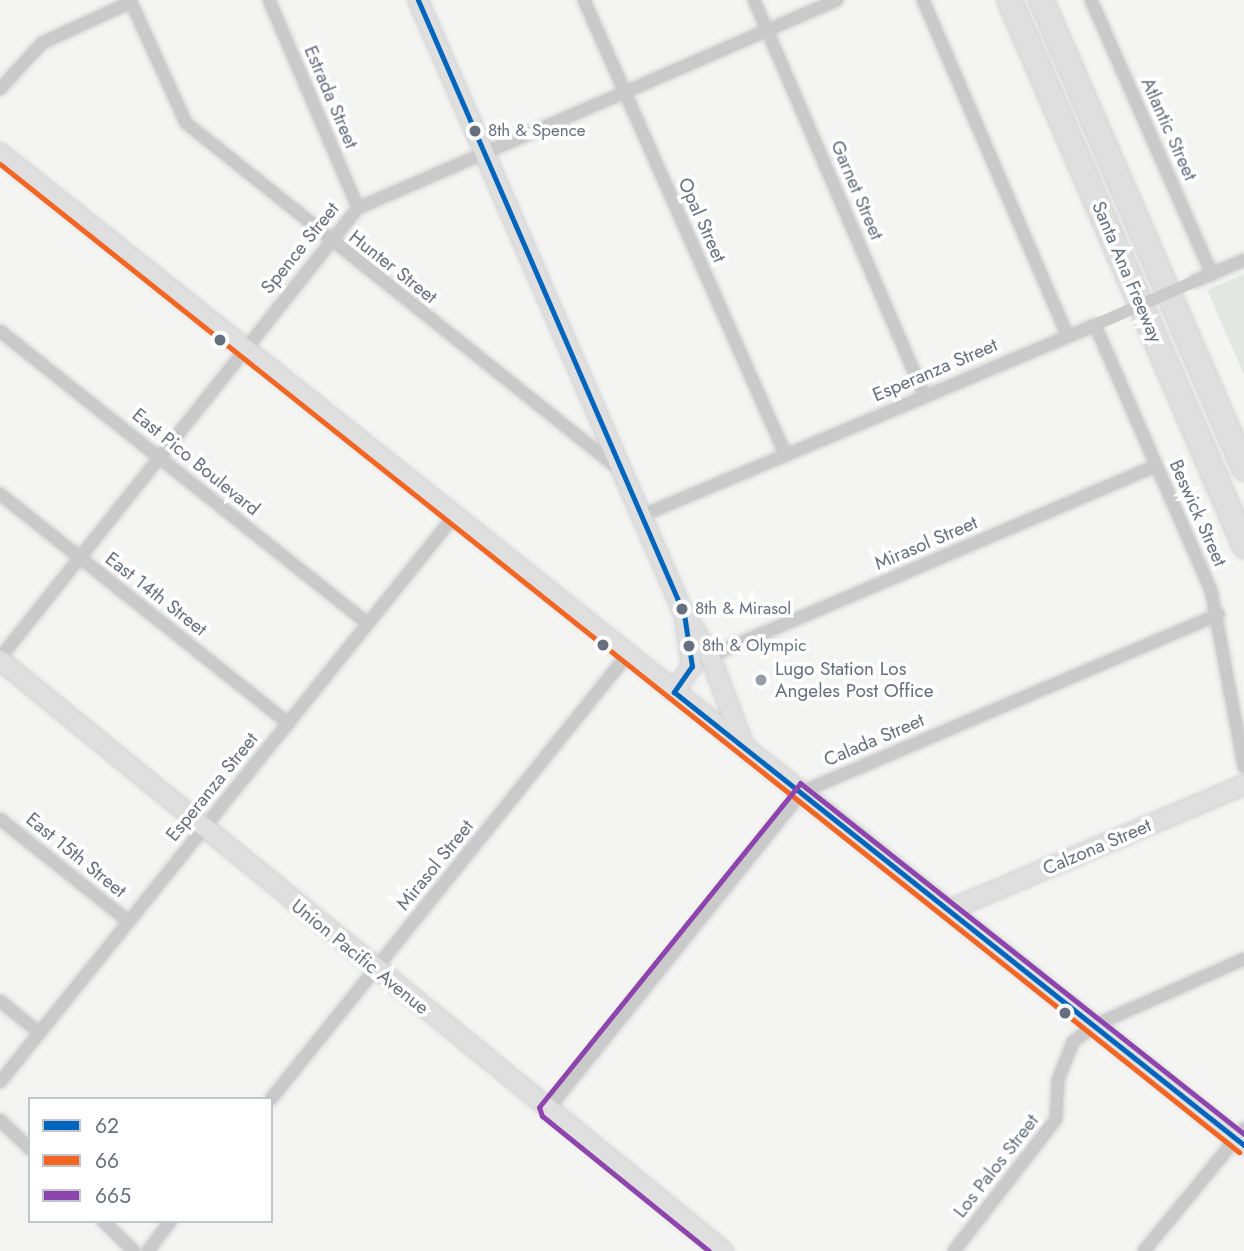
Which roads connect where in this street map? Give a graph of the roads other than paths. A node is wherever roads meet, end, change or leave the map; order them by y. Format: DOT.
graph roads {
  1 [pos="269,0"];
  2 [pos="418,0"];
  3 [pos="584,0"];
  4 [pos="754,0"];
  5 [pos="837,0"];
  6 [pos="923,0"];
  7 [pos="1009,0"];
  8 [pos="1041,0"];
  9 [pos="1091,0"];
  10 [pos="131,1"];
  11 [pos="768,31"];
  12 [pos="0,89"];
  13 [pos="624,91"];
  14 [pos="0,153"];
  15 [pos="485,153"];
  16 [pos="358,208"];
  17 [pos="328,241"];
  18 [pos="1244,260"];
  19 [pos="1212,274"];
  20 [pos="1095,325"];
  21 [pos="0,331"];
  22 [pos="1067,334"];
  23 [pos="244,348"];
  24 [pos="924,395"];
  25 [pos="786,455"];
  26 [pos="158,457"];
  27 [pos="1156,466"];
  28 [pos="1244,468"];
  29 [pos="621,470"];
  30 [pos="0,494"];
  31 [pos="455,515"];
  32 [pos="641,516"];
  33 [pos="1244,545"];
  34 [pos="79,557"];
  35 [pos="684,614"];
  36 [pos="1219,614"];
  37 [pos="368,624"];
  38 [pos="628,654"];
  39 [pos="710,656"];
  40 [pos="0,659"];
  41 [pos="674,692"];
  42 [pos="289,724"];
  43 [pos="744,746"];
  44 [pos="1244,767"];
  45 [pos="1244,785"];
  46 [pos="802,792"];
  47 [pos="0,819"];
  48 [pos="204,827"];
  49 [pos="949,910"];
  50 [pos="129,922"];
  51 [pos="1244,959"];
  52 [pos="375,970"];
  53 [pos="0,1001"];
  54 [pos="1095,1025"];
  55 [pos="40,1033"];
  56 [pos="0,1082"];
  57 [pos="273,1097"];
  58 [pos="548,1109"];
  59 [pos="0,1120"];
  60 [pos="1241,1137"];
  61 [pos="28,1147"];
  62 [pos="105,1223"];
  63 [pos="170,1223"];
  64 [pos="721,1250"];
  65 [pos="134,1251"];
  66 [pos="148,1251"];
  67 [pos="954,1251"];
  68 [pos="1144,1251"];
  1 -- 16 [label="street, Estrada Street"];
  2 -- 15 [label="main road"];
  3 -- 13 [label="street, Opal Street"];
  4 -- 11 [label="street, Garnet Street"];
  5 -- 11 [label="street, Spence Street"];
  6 -- 22 [label="street"];
  7 -- 33 [label="highway, Santa Ana Freeway"];
  8 -- 28 [label="highway, Santa Ana Freeway"];
  9 -- 19 [label="street, Atlantic Street"];
  10 -- 12 [label="street"];
  10 -- 17 [label="street, Hunter Street"];
  11 -- 13 [label="street, Spence Street"];
  11 -- 24 [label="street, Garnet Street"];
  13 -- 15 [label="street, Spence Street"];
  13 -- 25 [label="street, Opal Street"];
  14 -- 23 [label="main road"];
  15 -- 16 [label="street, Spence Street"];
  15 -- 29 [label="main road"];
  16 -- 17 [label="street, Spence Street"];
  17 -- 23 [label="street, Spence Street"];
  17 -- 29 [label="street, Hunter Street"];
  18 -- 19 [label="street, Esperanza Street"];
  19 -- 20 [label="street, Esperanza Street, bridge"];
  20 -- 22 [label="street, Esperanza Street"];
  20 -- 27 [label="street, Beswick Street"];
  21 -- 26 [label="street, East Pico Boulevard"];
  22 -- 24 [label="street, Esperanza Street"];
  23 -- 26 [label="street, Spence Street"];
  23 -- 31 [label="main road"];
  24 -- 25 [label="street, Esperanza Street"];
  25 -- 32 [label="street, Esperanza Street"];
  26 -- 34 [label="street, Spence Street"];
  26 -- 37 [label="street, East Pico Boulevard"];
  27 -- 36 [label="street, Beswick Street"];
  27 -- 39 [label="street, Mirasol Street"];
  29 -- 32 [label="main road"];
  30 -- 34 [label="street, East 14th Street"];
  31 -- 37 [label="street, Esperanza Street"];
  31 -- 38 [label="main road"];
  32 -- 35 [label="main road"];
  34 -- 40 [label="street, Spence Street"];
  34 -- 42 [label="street, East 14th Street"];
  35 -- 39 [label="main road"];
  35 -- 41 [label="main road"];
  36 -- 44 [label="street, Beswick Street"];
  36 -- 46 [label="street, Calada Street"];
  37 -- 42 [label="street, Esperanza Street"];
  38 -- 41 [label="main road"];
  38 -- 52 [label="street, Mirasol Street"];
  39 -- 43 [label="main road"];
  40 -- 48 [label="main road, Union Pacific Avenue"];
  41 -- 43 [label="main road"];
  42 -- 48 [label="street, Esperanza Street"];
  43 -- 46 [label="main road"];
  45 -- 49 [label="main road, Calzona Street"];
  46 -- 49 [label="main road"];
  46 -- 58 [label="street, Calada Street"];
  47 -- 50 [label="street, East 15th Street"];
  48 -- 50 [label="street, Esperanza Street"];
  48 -- 52 [label="main road, Union Pacific Avenue"];
  49 -- 54 [label="main road"];
  50 -- 55 [label="street, Esperanza Street"];
  51 -- 54 [label="street, Los Palos Street"];
  52 -- 57 [label="street, Mirasol Street"];
  52 -- 58 [label="main road, Union Pacific Avenue"];
  53 -- 55 [label="street"];
  54 -- 60 [label="main road"];
  54 -- 67 [label="street, Los Palos Street"];
  55 -- 56 [label="street, Esperanza Street"];
  58 -- 64 [label="main road, Union Pacific Avenue"];
  59 -- 61 [label="street"];
  60 -- 68 [label="street"];
  62 -- 65 [label="street"];
  63 -- 66 [label="street"];
}
